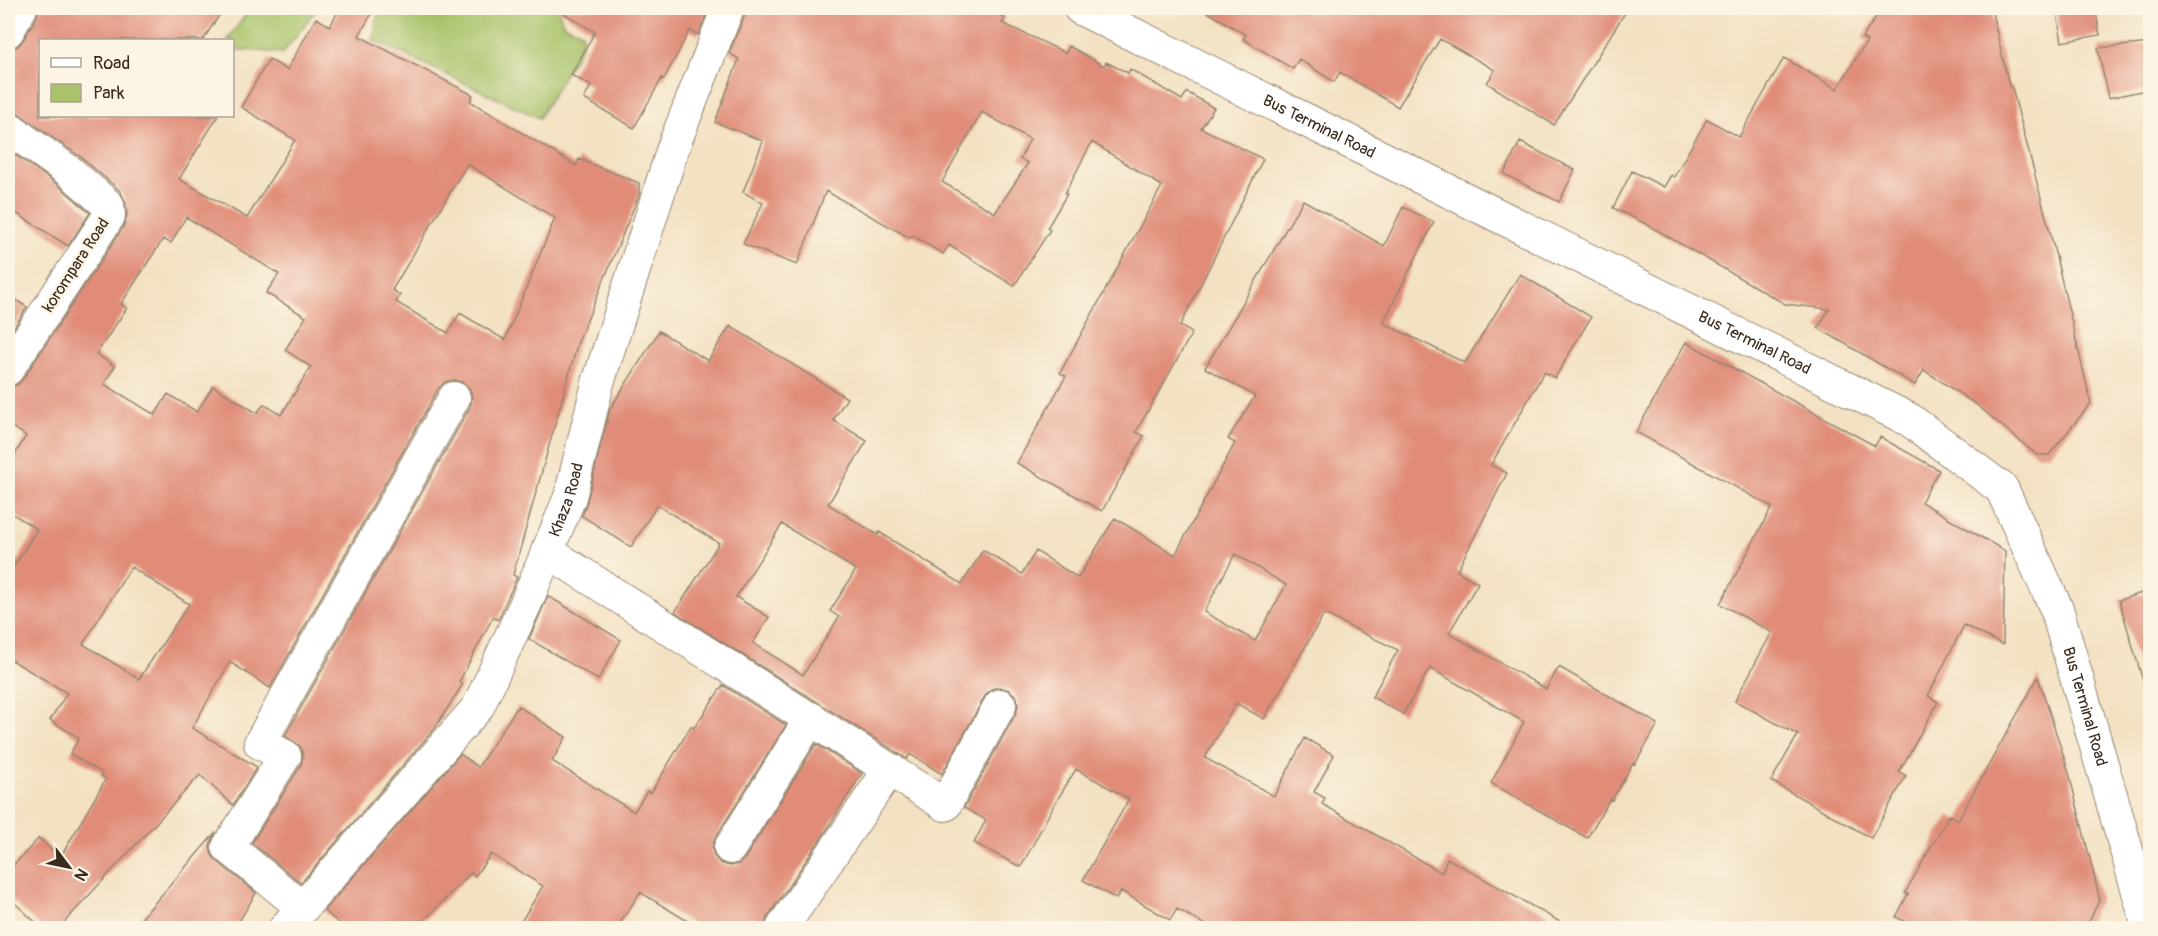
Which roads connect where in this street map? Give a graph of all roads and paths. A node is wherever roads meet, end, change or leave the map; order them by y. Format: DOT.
graph roads {
  1 [pos="21,8"];
  2 [pos="728,8"];
  3 [pos="1080,8"];
  4 [pos="8,31"];
  5 [pos="8,128"];
  6 [pos="8,369"];
  7 [pos="454,399"];
  8 [pos="547,550"];
  9 [pos="1000,705"];
  10 [pos="811,718"];
  11 [pos="890,769"];
  12 [pos="730,848"];
  13 [pos="294,918"];
  14 [pos="782,928"];
  15 [pos="2149,928"];
  1 -- 4 [label="street"];
  2 -- 8 [label="street, Khaza Road"];
  3 -- 15 [label="main road, Bus Terminal Road"];
  5 -- 6 [label="street, korompara Road"];
  7 -- 13 [label="street"];
  8 -- 10 [label="street"];
  8 -- 13 [label="street, Khaza Road"];
  9 -- 11 [label="street"];
  10 -- 11 [label="street"];
  10 -- 12 [label="street"];
  11 -- 14 [label="street"];
}
